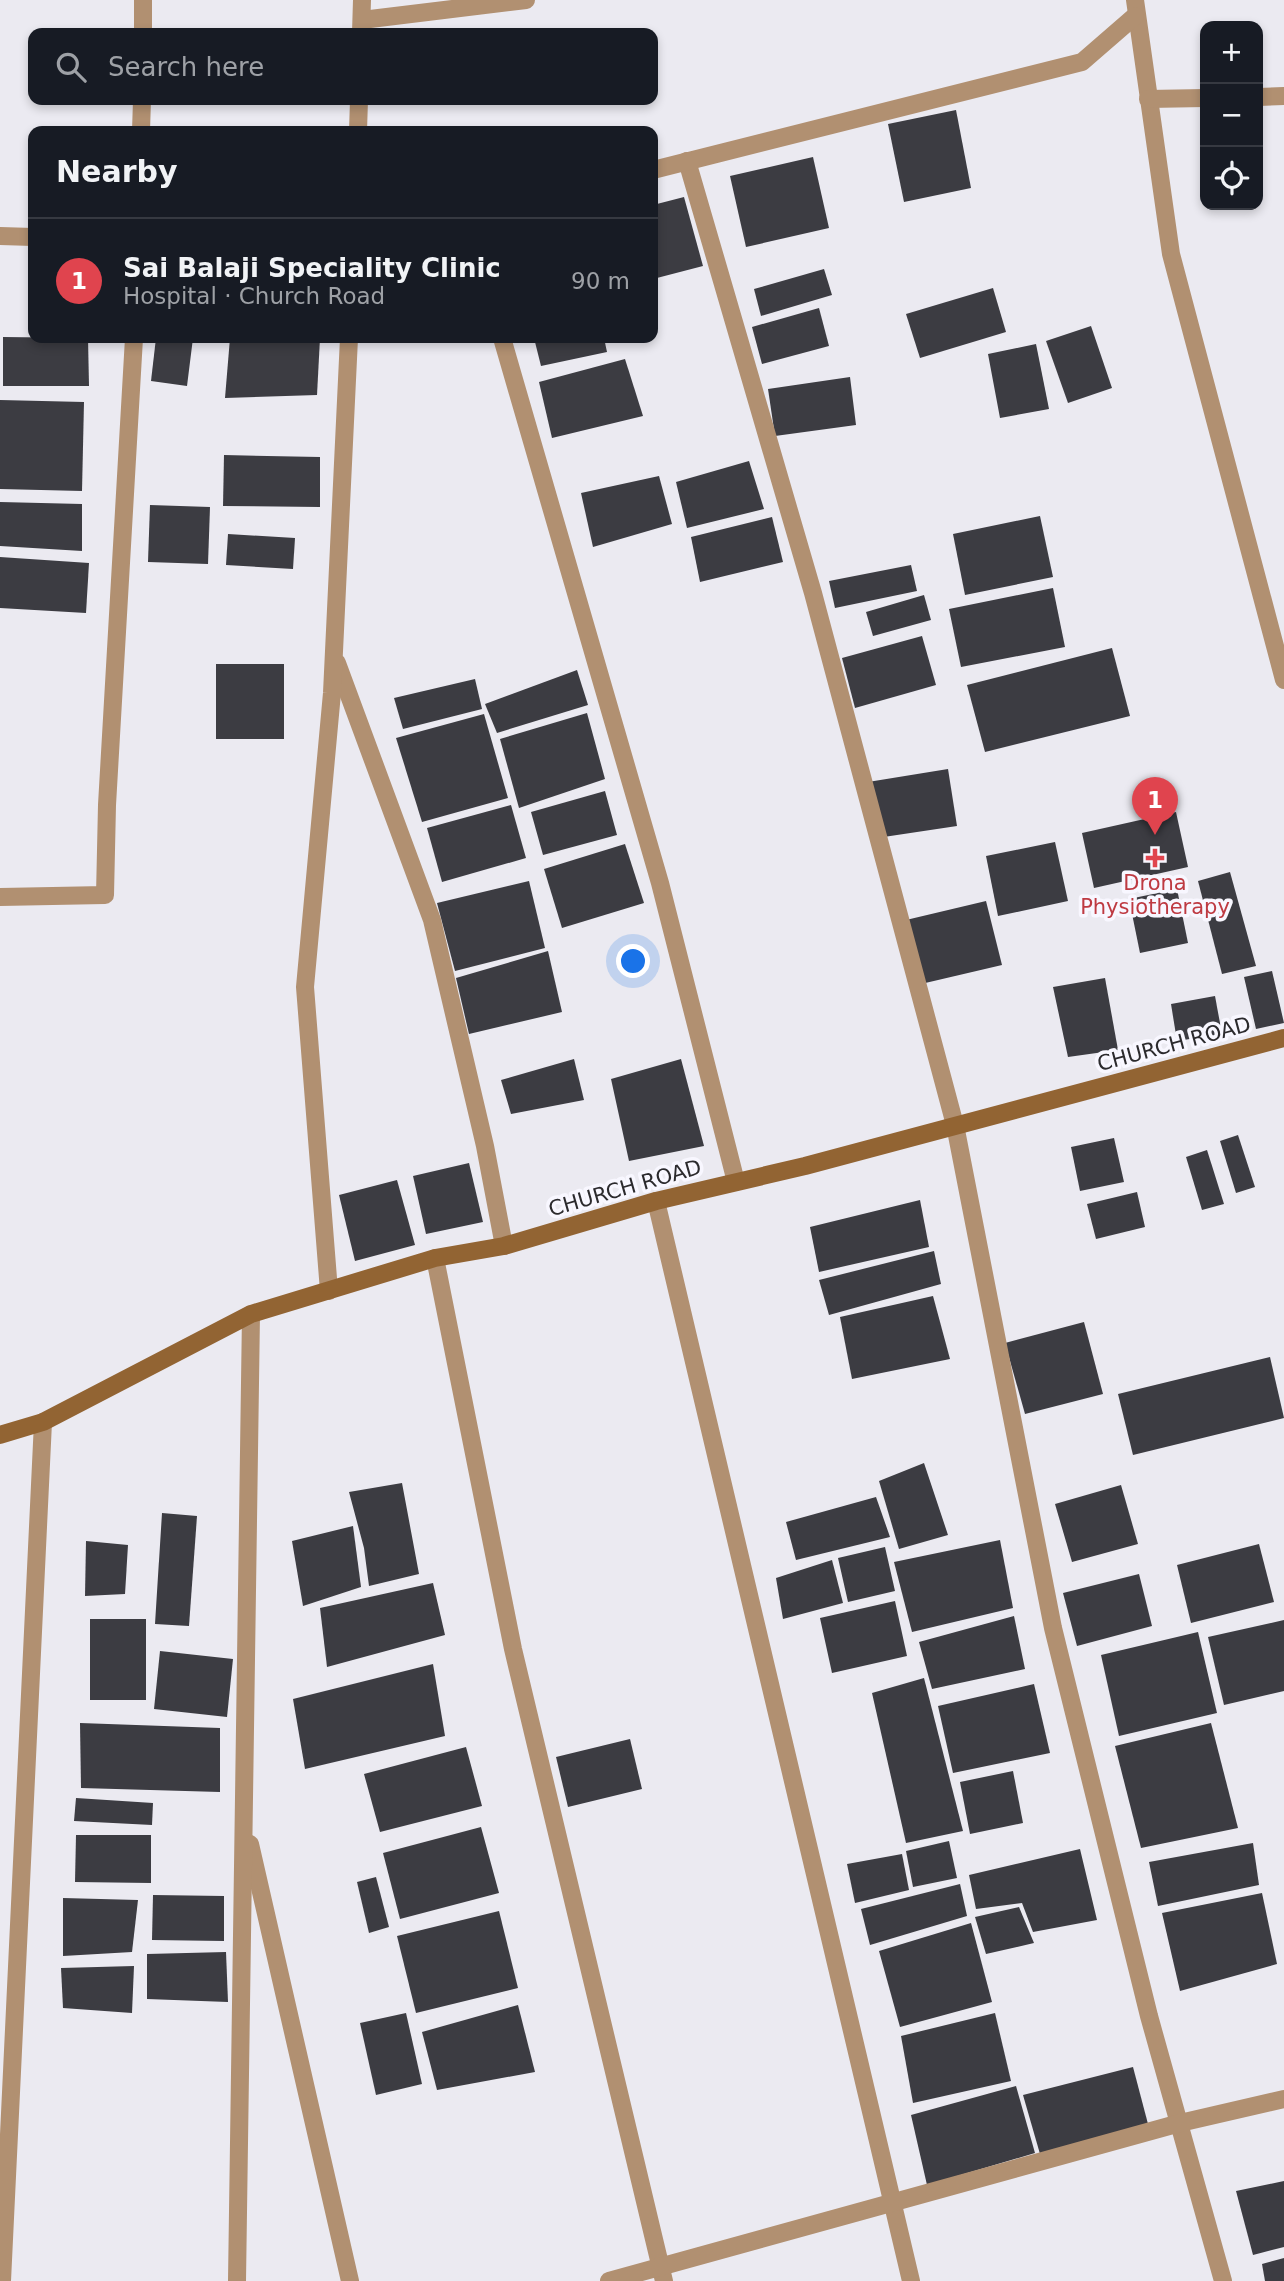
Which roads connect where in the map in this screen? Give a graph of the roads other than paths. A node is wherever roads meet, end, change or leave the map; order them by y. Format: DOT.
graph roads {
  1 [pos="144,0"];
  2 [pos="362,0"];
  3 [pos="526,0"];
  4 [pos="1135,8"];
  5 [pos="361,27"];
  6 [pos="143,28"];
  7 [pos="1284,96"];
  8 [pos="1263,97"];
  9 [pos="1200,98"];
  10 [pos="1148,99"];
  11 [pos="142,105"];
  12 [pos="359,105"];
  13 [pos="141,126"];
  14 [pos="358,126"];
  15 [pos="687,161"];
  16 [pos="658,169"];
  17 [pos="0,236"];
  18 [pos="28,237"];
  19 [pos="134,343"];
  20 [pos="349,343"];
  21 [pos="503,343"];
  22 [pos="334,654"];
  23 [pos="1284,680"];
  24 [pos="0,897"];
  25 [pos="1284,1038"];
  26 [pos="955,1125"];
  27 [pos="736,1182"];
  28 [pos="656,1201"];
  29 [pos="504,1246"];
  30 [pos="435,1258"];
  31 [pos="329,1290"];
  32 [pos="251,1314"];
  33 [pos="43,1422"];
  34 [pos="0,1435"];
  35 [pos="243,1817"];
  36 [pos="1284,2099"];
  37 [pos="1180,2123"];
  38 [pos="891,2204"];
  39 [pos="662,2274"];
  40 [pos="2,2281"];
  41 [pos="237,2281"];
  42 [pos="350,2281"];
  43 [pos="608,2281"];
  44 [pos="911,2281"];
  45 [pos="1223,2281"];
  1 -- 6 [label="street"];
  2 -- 5 [label="street"];
  3 -- 5 [label="street"];
  4 -- 10 [label="street"];
  4 -- 15 [label="street"];
  7 -- 8 [label="street"];
  9 -- 10 [label="street"];
  10 -- 23 [label="street"];
  11 -- 13 [label="street"];
  12 -- 14 [label="street"];
  15 -- 16 [label="street"];
  15 -- 26 [label="street"];
  17 -- 18 [label="street"];
  19 -- 24 [label="street"];
  20 -- 22 [label="street"];
  21 -- 27 [label="street"];
  22 -- 29 [label="street"];
  22 -- 31 [label="street"];
  25 -- 26 [label="main road, CHURCH ROAD"];
  26 -- 27 [label="main road, CHURCH ROAD"];
  26 -- 37 [label="street"];
  27 -- 28 [label="main road, CHURCH ROAD"];
  28 -- 29 [label="main road, CHURCH ROAD"];
  28 -- 38 [label="street"];
  29 -- 30 [label="main road, CHURCH ROAD"];
  30 -- 31 [label="main road, CHURCH ROAD"];
  30 -- 39 [label="street"];
  31 -- 32 [label="main road, CHURCH ROAD"];
  32 -- 33 [label="main road, CHURCH ROAD"];
  32 -- 35 [label="street"];
  33 -- 34 [label="main road, CHURCH ROAD"];
  33 -- 40 [label="street"];
  35 -- 41 [label="street"];
  35 -- 42 [label="street"];
  36 -- 37 [label="street"];
  37 -- 38 [label="street"];
  37 -- 45 [label="street"];
  38 -- 39 [label="street"];
  38 -- 44 [label="street"];
  39 -- 43 [label="street"];
}
